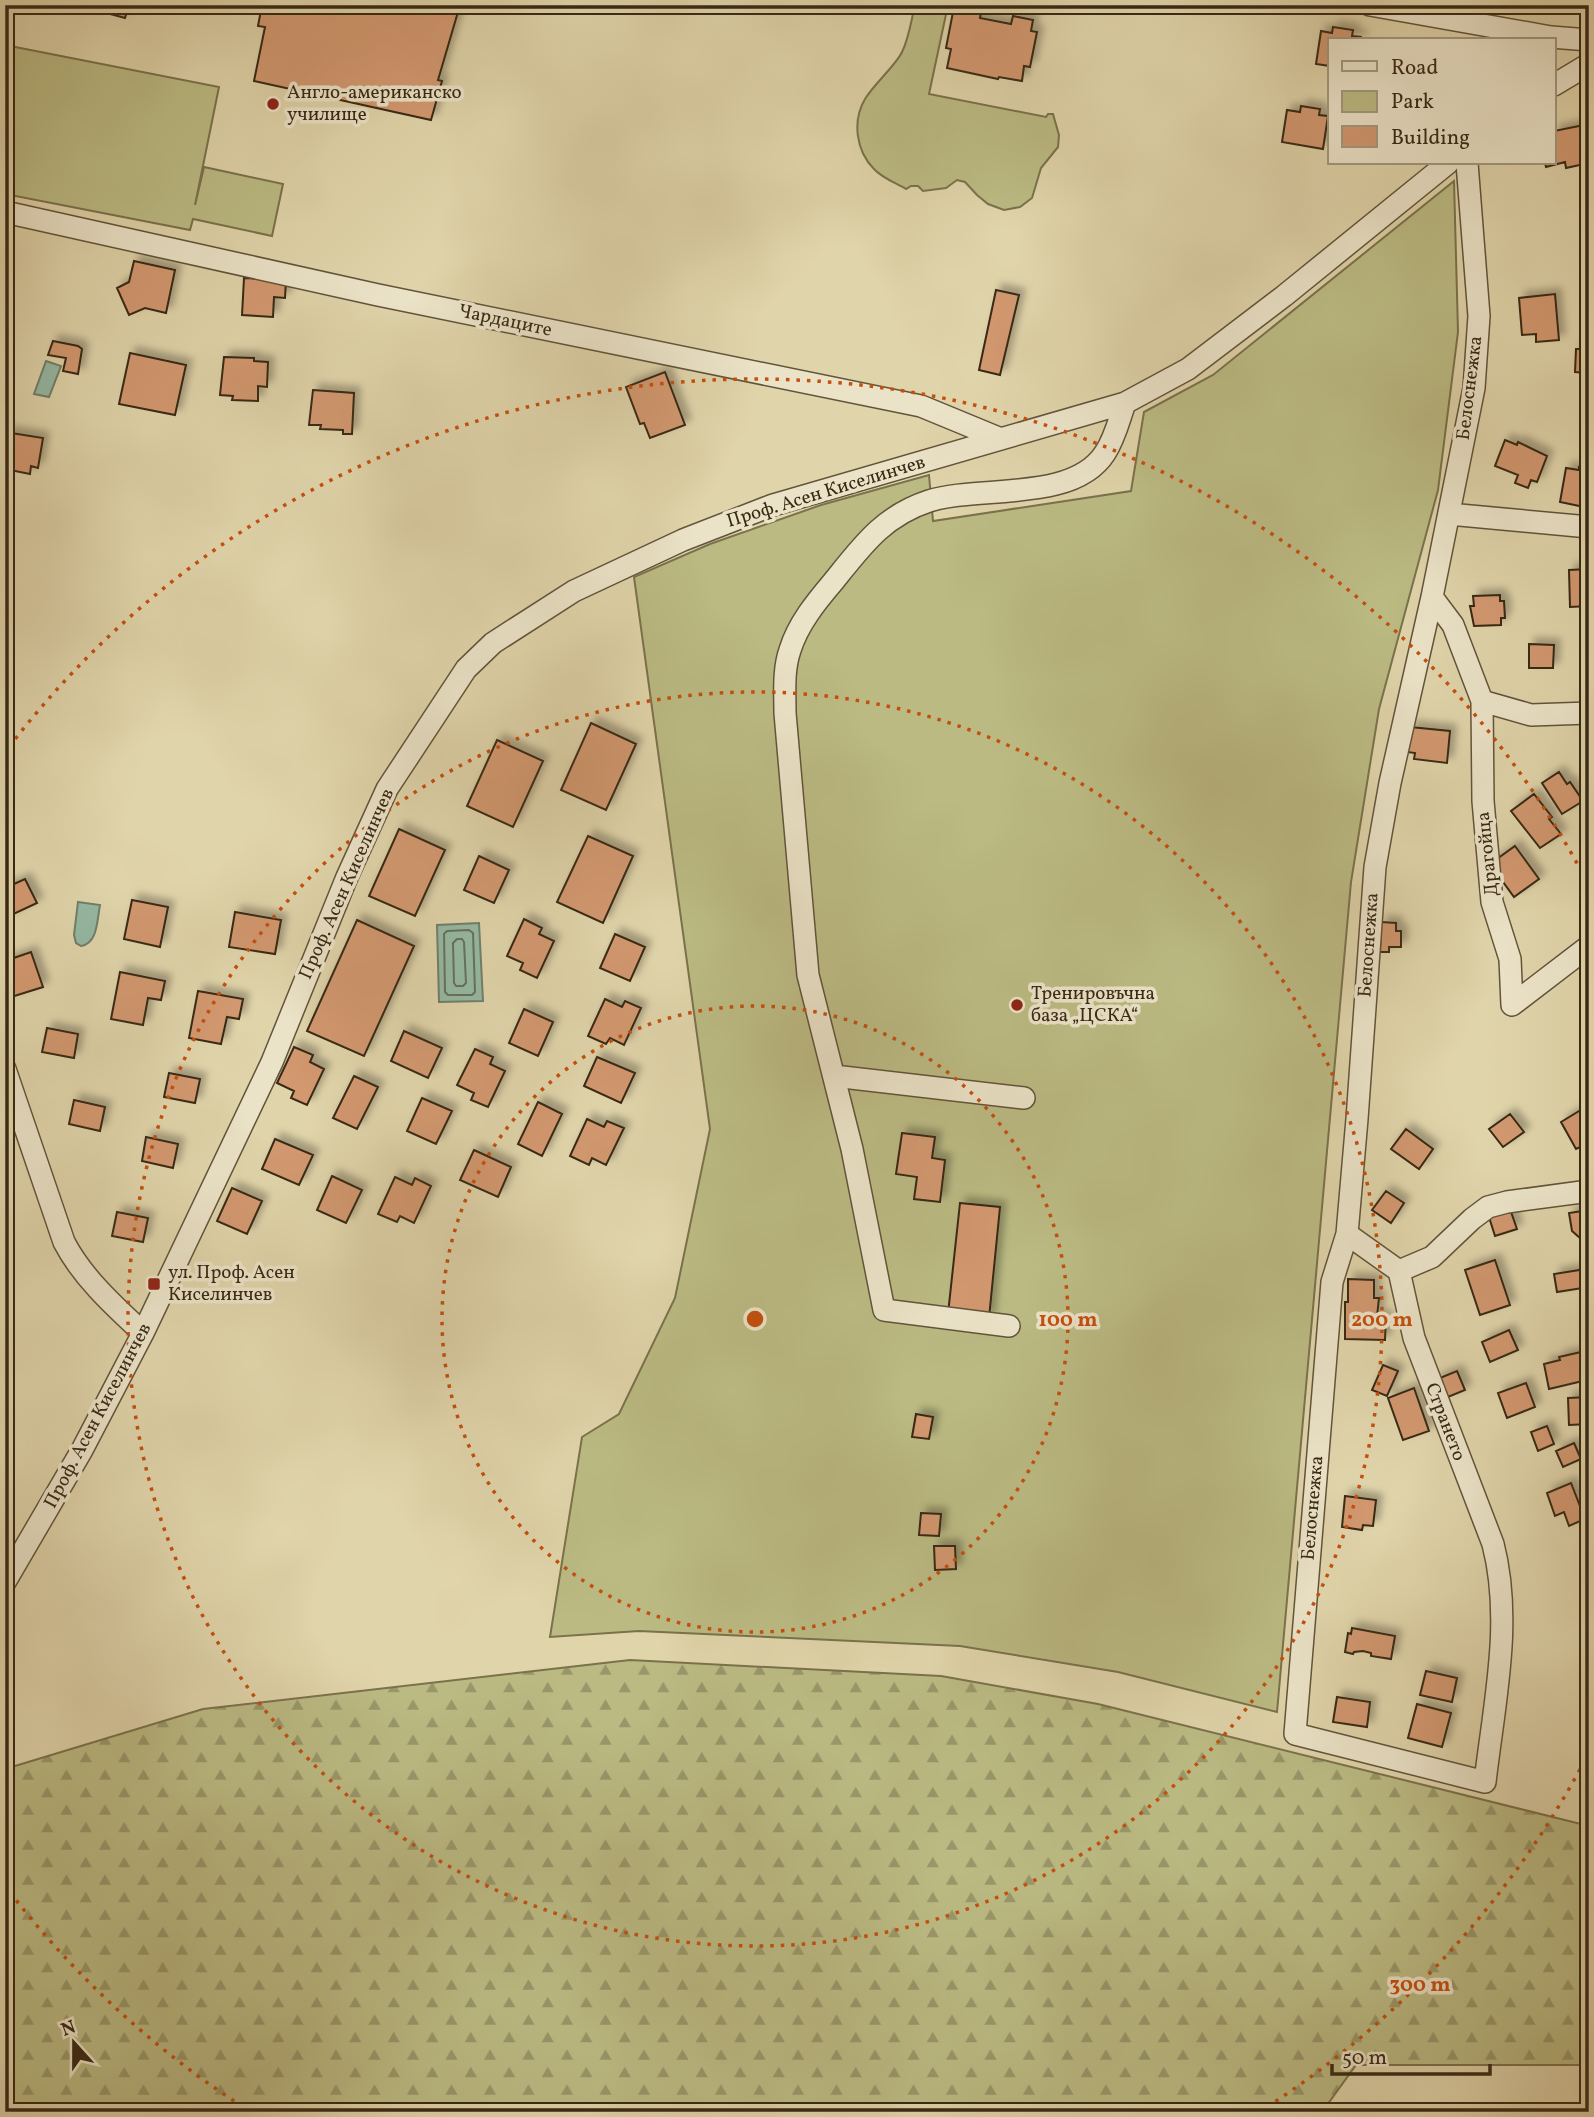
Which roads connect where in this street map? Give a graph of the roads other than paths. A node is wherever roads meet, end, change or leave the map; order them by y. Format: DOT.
graph roads {
  1 [pos="1370,5"];
  2 [pos="1589,40"];
  3 [pos="1589,64"];
  4 [pos="1556,84"];
  5 [pos="1447,164"];
  6 [pos="1467,164"];
  7 [pos="5,212"];
  8 [pos="1125,403"];
  9 [pos="1001,439"];
  10 [pos="1449,514"];
  11 [pos="1589,527"];
  12 [pos="1432,597"];
  13 [pos="1482,701"];
  14 [pos="1589,713"];
  15 [pos="1589,946"];
  16 [pos="5,1069"];
  17 [pos="834,1076"];
  18 [pos="1024,1098"];
  19 [pos="1589,1191"];
  20 [pos="1347,1234"];
  21 [pos="1399,1271"];
  22 [pos="1009,1326"];
  23 [pos="143,1333"];
  24 [pos="5,1582"];
  25 [pos="1485,1782"];
  1 -- 2 [label="street"];
  3 -- 4 [label="street"];
  5 -- 8 [label="street, Проф. Асен Киселинчев"];
  6 -- 10 [label="street, Белоснежка"];
  7 -- 9 [label="street, Чардаците"];
  8 -- 9 [label="street, Проф. Асен Киселинчев"];
  8 -- 17 [label="street"];
  9 -- 23 [label="street, Проф. Асен Киселинчев"];
  10 -- 11 [label="street"];
  10 -- 12 [label="street, Белоснежка"];
  12 -- 13 [label="street"];
  12 -- 20 [label="street, Белоснежка"];
  13 -- 14 [label="street"];
  13 -- 15 [label="street, Драгойца"];
  16 -- 23 [label="street"];
  17 -- 18 [label="street"];
  17 -- 22 [label="street"];
  19 -- 21 [label="street"];
  20 -- 21 [label="street"];
  20 -- 25 [label="street, Белоснежка"];
  21 -- 25 [label="street, Странето"];
  23 -- 24 [label="street, Проф. Асен Киселинчев"];
}
